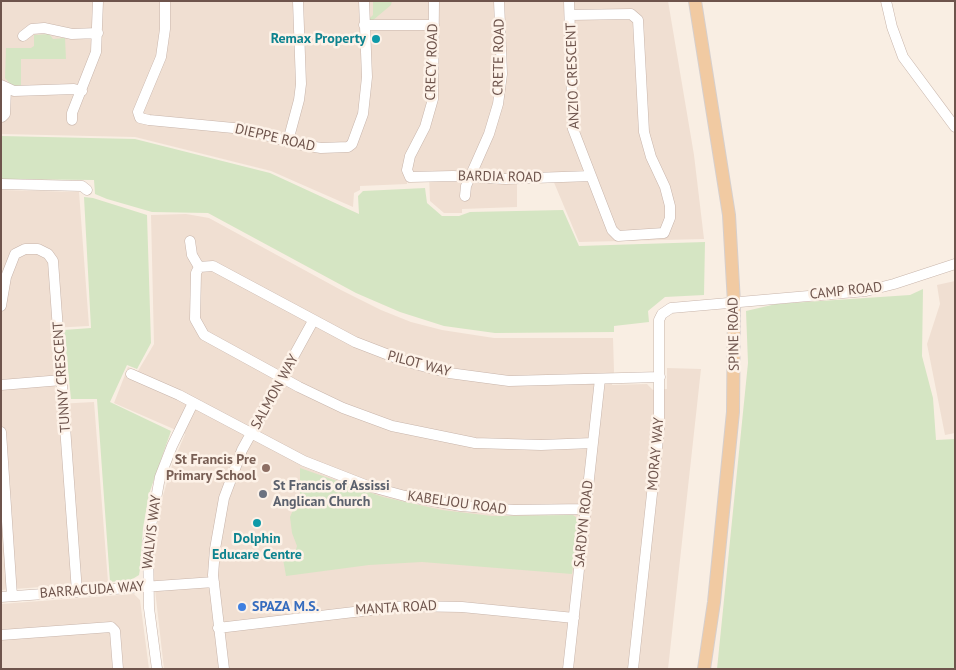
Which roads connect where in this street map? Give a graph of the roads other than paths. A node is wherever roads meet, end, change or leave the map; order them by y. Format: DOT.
graph roads {
  1 [pos="98,1"];
  2 [pos="165,1"];
  3 [pos="298,1"];
  4 [pos="364,1"];
  5 [pos="434,1"];
  6 [pos="499,1"];
  7 [pos="569,1"];
  8 [pos="695,1"];
  9 [pos="886,1"];
  10 [pos="570,15"];
  11 [pos="364,25"];
  12 [pos="434,26"];
  13 [pos="98,33"];
  14 [pos="23,36"];
  15 [pos="4,86"];
  16 [pos="82,91"];
  17 [pos="2,117"];
  18 [pos="72,120"];
  19 [pos="955,127"];
  20 [pos="288,141"];
  21 [pos="591,176"];
  22 [pos="410,177"];
  23 [pos="470,177"];
  24 [pos="1,184"];
  25 [pos="88,190"];
  26 [pos="465,196"];
  27 [pos="190,241"];
  28 [pos="955,264"];
  29 [pos="199,267"];
  30 [pos="734,303"];
  31 [pos="1,306"];
  32 [pos="313,321"];
  33 [pos="130,374"];
  34 [pos="660,377"];
  35 [pos="282,378"];
  36 [pos="62,380"];
  37 [pos="600,380"];
  38 [pos="1,385"];
  39 [pos="193,403"];
  40 [pos="1,432"];
  41 [pos="251,434"];
  42 [pos="593,443"];
  43 [pos="586,509"];
  44 [pos="214,582"];
  45 [pos="148,586"];
  46 [pos="77,592"];
  47 [pos="6,597"];
  48 [pos="574,618"];
  49 [pos="218,628"];
  50 [pos="1,635"];
  51 [pos="118,669"];
  52 [pos="157,669"];
  53 [pos="224,669"];
  54 [pos="568,669"];
  55 [pos="633,669"];
  56 [pos="704,669"];
  1 -- 13 [label="street"];
  2 -- 20 [label="street, DIEPPE ROAD"];
  3 -- 20 [label="street"];
  4 -- 11 [label="street"];
  5 -- 12 [label="street, CRECY ROAD"];
  6 -- 23 [label="street, CRETE ROAD"];
  7 -- 10 [label="street, ANZIO CRESCENT"];
  8 -- 30 [label="main road, SPINE ROAD"];
  9 -- 19 [label="street"];
  10 -- 21 [label="street, ANZIO CRESCENT"];
  10 -- 21 [label="street, ANZIO CRESCENT"];
  11 -- 12 [label="street"];
  11 -- 20 [label="street, DIEPPE ROAD"];
  12 -- 22 [label="street, CRECY ROAD"];
  13 -- 14 [label="street"];
  13 -- 16 [label="street"];
  15 -- 16 [label="street"];
  15 -- 17 [label="street"];
  16 -- 18 [label="street"];
  21 -- 23 [label="street, BARDIA ROAD"];
  22 -- 23 [label="street, BARDIA ROAD"];
  23 -- 26 [label="street, CRETE ROAD"];
  24 -- 25 [label="street"];
  27 -- 29 [label="street"];
  28 -- 30 [label="street, CAMP ROAD"];
  29 -- 32 [label="street, PILOT WAY"];
  29 -- 35 [label="street"];
  30 -- 34 [label="street, MORAY WAY"];
  30 -- 56 [label="main road, SPINE ROAD"];
  31 -- 36 [label="street, TUNNY CRESCENT"];
  32 -- 35 [label="street, SALMON WAY"];
  32 -- 37 [label="street, PILOT WAY"];
  33 -- 39 [label="street, KABELJOU ROAD"];
  34 -- 37 [label="street, PILOT WAY"];
  34 -- 55 [label="street, MORAY WAY"];
  35 -- 41 [label="street, SALMON WAY"];
  35 -- 42 [label="street"];
  36 -- 38 [label="street"];
  36 -- 46 [label="street, TUNNY CRESCENT"];
  37 -- 42 [label="street, SARDYN ROAD"];
  39 -- 41 [label="street, KABELJOU ROAD"];
  39 -- 45 [label="street, WALVIS WAY"];
  40 -- 47 [label="street"];
  41 -- 43 [label="street, KABELJOU ROAD"];
  41 -- 44 [label="street, SALMON WAY"];
  42 -- 43 [label="street, SARDYN ROAD"];
  43 -- 48 [label="street, SARDYN ROAD"];
  44 -- 45 [label="street, BARRACUDA WAY"];
  44 -- 49 [label="street, SALMON WAY"];
  45 -- 46 [label="street, BARRACUDA WAY"];
  45 -- 52 [label="street, WALVIS WAY"];
  46 -- 47 [label="street, BARRACUDA WAY"];
  48 -- 49 [label="street, MANTA ROAD"];
  48 -- 54 [label="street, SARDYN ROAD"];
  49 -- 53 [label="street, SALMON WAY"];
  50 -- 51 [label="street"];
}
